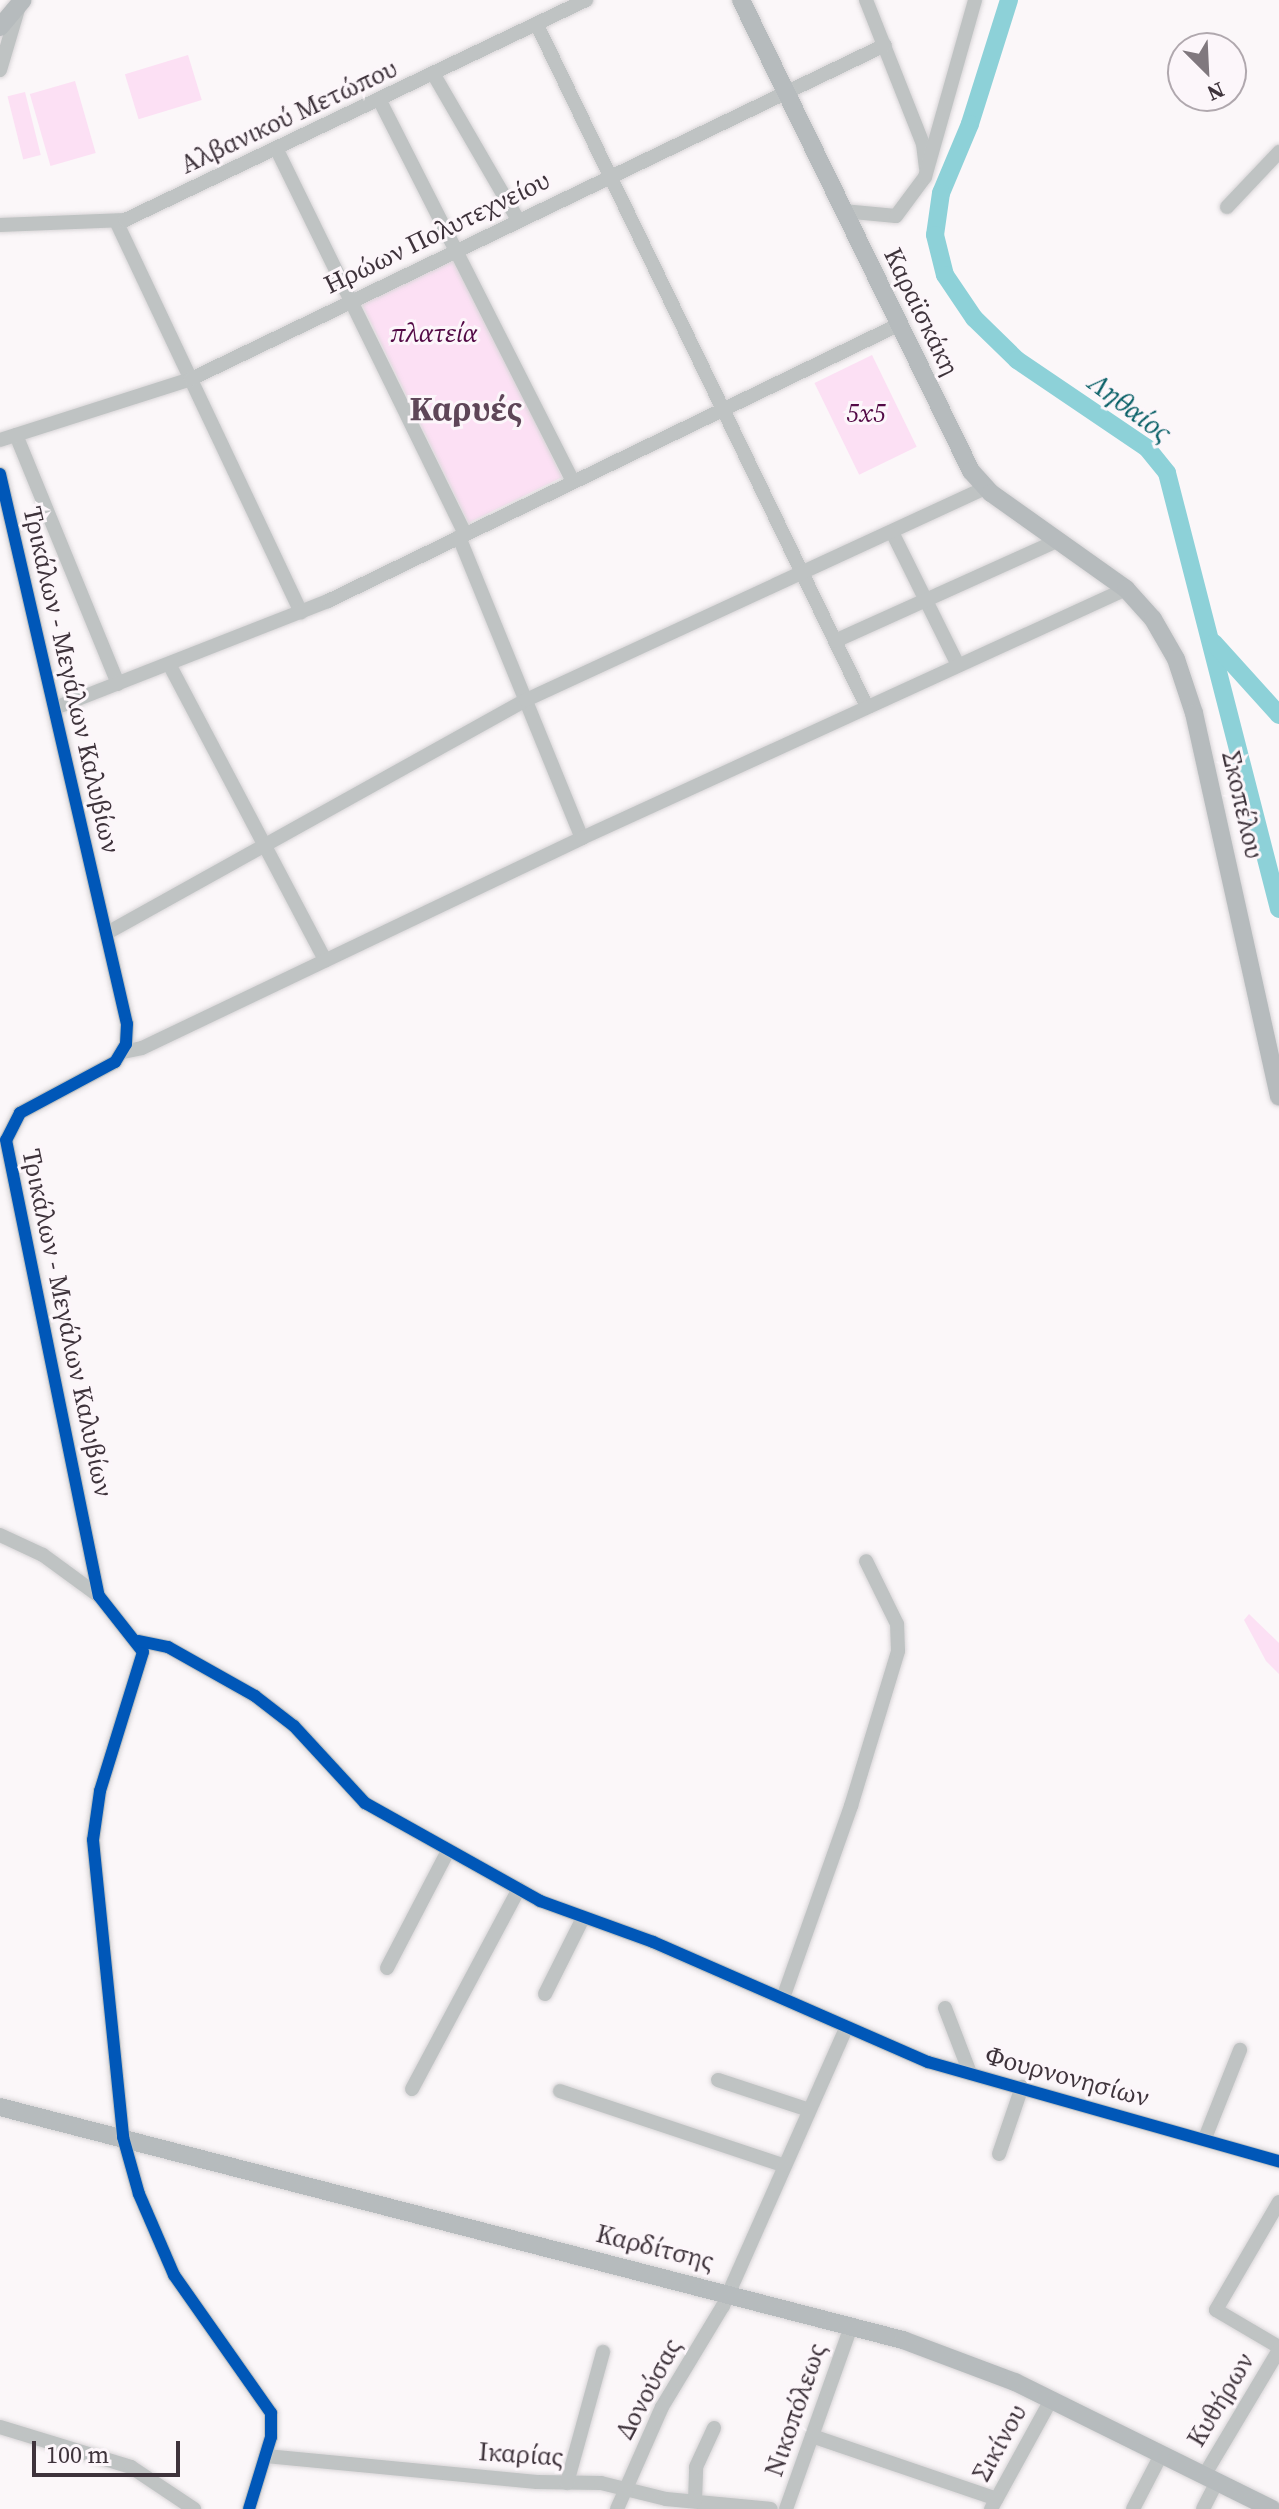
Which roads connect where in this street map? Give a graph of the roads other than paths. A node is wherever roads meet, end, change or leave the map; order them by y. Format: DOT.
graph roads {
  1 [pos="586,0"];
  2 [pos="741,0"];
  3 [pos="866,0"];
  4 [pos="975,0"];
  5 [pos="21,3"];
  6 [pos="537,25"];
  7 [pos="0,27"];
  8 [pos="885,45"];
  9 [pos="0,70"];
  10 [pos="434,75"];
  11 [pos="783,92"];
  12 [pos="380,101"];
  13 [pos="277,150"];
  14 [pos="1279,152"];
  15 [pos="610,176"];
  16 [pos="925,177"];
  17 [pos="1227,207"];
  18 [pos="843,211"];
  19 [pos="518,220"];
  20 [pos="116,221"];
  21 [pos="0,225"];
  22 [pos="456,250"];
  23 [pos="351,300"];
  24 [pos="898,325"];
  25 [pos="191,379"];
  26 [pos="724,409"];
  27 [pos="16,435"];
  28 [pos="0,440"];
  29 [pos="0,474"];
  30 [pos="573,482"];
  31 [pos="985,488"];
  32 [pos="892,532"];
  33 [pos="462,535"];
  34 [pos="1059,540"];
  35 [pos="803,574"];
  36 [pos="1126,589"];
  37 [pos="926,600"];
  38 [pos="301,613"];
  39 [pos="835,641"];
  40 [pos="169,664"];
  41 [pos="958,665"];
  42 [pos="118,684"];
  43 [pos="526,700"];
  44 [pos="867,707"];
  45 [pos="55,708"];
  46 [pos="582,838"];
  47 [pos="265,846"];
  48 [pos="107,933"];
  49 [pos="325,960"];
  50 [pos="123,1052"];
  51 [pos="1279,1097"];
  52 [pos="7,1120"];
  53 [pos="0,1535"];
  54 [pos="866,1561"];
  55 [pos="99,1596"];
  56 [pos="139,1641"];
  57 [pos="448,1851"];
  58 [pos="519,1889"];
  59 [pos="583,1918"];
  60 [pos="387,1968"];
  61 [pos="545,1994"];
  62 [pos="783,1998"];
  63 [pos="945,2008"];
  64 [pos="846,2028"];
  65 [pos="1240,2050"];
  66 [pos="970,2073"];
  67 [pos="718,2080"];
  68 [pos="1022,2087"];
  69 [pos="412,2089"];
  70 [pos="560,2091"];
  71 [pos="0,2107"];
  72 [pos="809,2110"];
  73 [pos="123,2137"];
  74 [pos="1205,2138"];
  75 [pos="999,2154"];
  76 [pos="1279,2161"];
  77 [pos="783,2165"];
  78 [pos="1279,2202"];
  79 [pos="727,2294"];
  80 [pos="851,2326"];
  81 [pos="1279,2348"];
  82 [pos="603,2352"];
  83 [pos="1051,2400"];
  84 [pos="0,2427"];
  85 [pos="714,2428"];
  86 [pos="812,2436"];
  87 [pos="1162,2453"];
  88 [pos="266,2456"];
  89 [pos="1211,2477"];
  90 [pos="567,2483"];
  91 [pos="626,2488"];
  92 [pos="695,2501"];
  93 [pos="994,2504"];
  94 [pos="676,2505"];
  95 [pos="194,2509"];
  96 [pos="249,2509"];
  97 [pos="617,2509"];
  98 [pos="771,2509"];
  99 [pos="786,2509"];
  100 [pos="1133,2509"];
  101 [pos="1203,2509"];
  102 [pos="1272,2509"];
  1 -- 6 [label="street, Αλβανικού Μετώπου"];
  2 -- 11 [label="main road, Καραϊσκάκη"];
  3 -- 8 [label="street"];
  4 -- 16 [label="street"];
  5 -- 7 [label="main road"];
  5 -- 9 [label="street"];
  6 -- 10 [label="street, Αλβανικού Μετώπου"];
  6 -- 15 [label="street"];
  8 -- 11 [label="street, Ηρώων Πολυτεχνείου"];
  8 -- 16 [label="street"];
  10 -- 12 [label="street, Αλβανικού Μετώπου"];
  10 -- 19 [label="street"];
  11 -- 15 [label="street, Ηρώων Πολυτεχνείου"];
  11 -- 18 [label="main road, Καραϊσκάκη"];
  12 -- 13 [label="street, Αλβανικού Μετώπου"];
  12 -- 22 [label="street"];
  13 -- 20 [label="street, Αλβανικού Μετώπου"];
  13 -- 23 [label="street"];
  14 -- 17 [label="street"];
  15 -- 19 [label="street, Ηρώων Πολυτεχνείου"];
  15 -- 26 [label="street"];
  16 -- 18 [label="street"];
  18 -- 24 [label="main road, Καραϊσκάκη"];
  19 -- 22 [label="street, Ηρώων Πολυτεχνείου"];
  20 -- 21 [label="street, Αλβανικού Μετώπου"];
  20 -- 25 [label="street"];
  22 -- 23 [label="street, Ηρώων Πολυτεχνείου"];
  22 -- 30 [label="street"];
  23 -- 25 [label="street, Ηρώων Πολυτεχνείου"];
  23 -- 33 [label="street"];
  24 -- 26 [label="street"];
  24 -- 31 [label="main road, Καραϊσκάκη"];
  25 -- 27 [label="street, Ηρώων Πολυτεχνείου"];
  25 -- 38 [label="street"];
  26 -- 30 [label="street"];
  26 -- 35 [label="street"];
  27 -- 28 [label="street, Ηρώων Πολυτεχνείου"];
  27 -- 42 [label="street"];
  29 -- 45 [label="street, Τρικάλων - Μεγάλων Καλυβίων"];
  30 -- 33 [label="street"];
  31 -- 32 [label="street"];
  31 -- 34 [label="main road, Καραϊσκάκη"];
  32 -- 35 [label="street"];
  32 -- 37 [label="street"];
  33 -- 38 [label="street"];
  33 -- 43 [label="street"];
  34 -- 36 [label="main road, Καραϊσκάκη"];
  34 -- 37 [label="street"];
  35 -- 39 [label="street"];
  35 -- 43 [label="street"];
  36 -- 41 [label="street"];
  36 -- 51 [label="main road, Σκοπέλου"];
  37 -- 39 [label="street"];
  37 -- 41 [label="street"];
  38 -- 40 [label="street"];
  39 -- 44 [label="street"];
  40 -- 42 [label="street"];
  40 -- 47 [label="street"];
  41 -- 44 [label="street"];
  42 -- 45 [label="street"];
  43 -- 46 [label="street"];
  43 -- 47 [label="street"];
  44 -- 46 [label="street"];
  45 -- 48 [label="street, Τρικάλων - Μεγάλων Καλυβίων"];
  46 -- 49 [label="street"];
  47 -- 48 [label="street"];
  47 -- 49 [label="street"];
  48 -- 50 [label="street, Τρικάλων - Μεγάλων Καλυβίων"];
  49 -- 50 [label="street"];
  50 -- 52 [label="street, Τρικάλων - Μεγάλων Καλυβίων"];
  52 -- 55 [label="street, Τρικάλων - Μεγάλων Καλυβίων"];
  53 -- 55 [label="street"];
  54 -- 62 [label="street"];
  55 -- 56 [label="street"];
  56 -- 57 [label="street, Φουρνονησίων"];
  56 -- 73 [label="street"];
  57 -- 58 [label="street, Φουρνονησίων"];
  57 -- 60 [label="street"];
  58 -- 59 [label="street, Φουρνονησίων"];
  58 -- 69 [label="street"];
  59 -- 61 [label="street"];
  59 -- 62 [label="street, Φουρνονησίων"];
  62 -- 64 [label="street, Φουρνονησίων"];
  63 -- 66 [label="street"];
  64 -- 66 [label="street, Φουρνονησίων"];
  64 -- 72 [label="street, Δονούσας"];
  65 -- 74 [label="street"];
  66 -- 68 [label="street, Φουρνονησίων"];
  67 -- 72 [label="street"];
  68 -- 74 [label="street, Φουρνονησίων"];
  68 -- 75 [label="street"];
  70 -- 77 [label="street"];
  71 -- 73 [label="main road, Καρδίτσης"];
  72 -- 77 [label="street, Δονούσας"];
  73 -- 79 [label="main road, Καρδίτσης"];
  73 -- 88 [label="street"];
  74 -- 76 [label="street, Φουρνονησίων"];
  77 -- 79 [label="street, Δονούσας"];
  78 -- 81 [label="street"];
  79 -- 80 [label="main road, Καρδίτσης"];
  79 -- 91 [label="street, Δονούσας"];
  80 -- 83 [label="main road, Καρδίτσης"];
  80 -- 86 [label="street, Νικοπόλεως"];
  81 -- 89 [label="street, Κυθήρων"];
  82 -- 90 [label="street"];
  83 -- 87 [label="main road, Καρδίτσης"];
  83 -- 93 [label="street, Σικίνου"];
  84 -- 95 [label="street"];
  85 -- 92 [label="street"];
  86 -- 93 [label="street"];
  86 -- 99 [label="street, Νικοπόλεως"];
  87 -- 89 [label="main road, Καρδίτσης"];
  87 -- 100 [label="street"];
  88 -- 90 [label="street, Ικαρίας"];
  88 -- 96 [label="street"];
  89 -- 101 [label="street, Κυθήρων"];
  89 -- 102 [label="main road, Καρδίτσης"];
  90 -- 91 [label="street, Ικαρίας"];
  91 -- 94 [label="street, Ικαρίας"];
  91 -- 97 [label="street, Δονούσας"];
  92 -- 94 [label="street, Ικαρίας"];
  92 -- 98 [label="street, Ικαρίας"];
}
